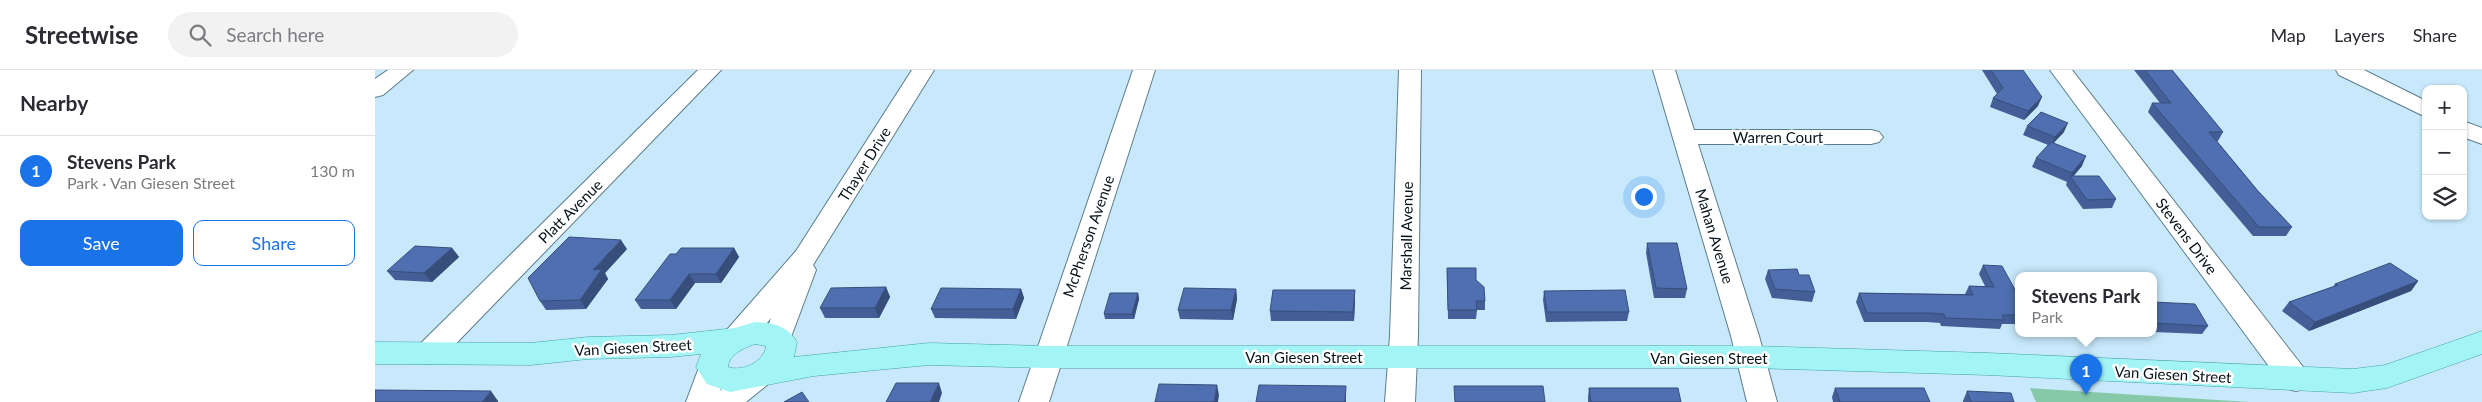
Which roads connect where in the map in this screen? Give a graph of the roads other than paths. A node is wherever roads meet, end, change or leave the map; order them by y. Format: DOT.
graph roads {
  1 [pos="402,70"];
  2 [pos="710,70"];
  3 [pos="923,70"];
  4 [pos="1144,70"];
  5 [pos="1410,70"];
  6 [pos="1664,70"];
  7 [pos="2061,70"];
  8 [pos="2347,70"];
  9 [pos="375,90"];
  10 [pos="2422,108"];
  11 [pos="2467,130"];
  12 [pos="1685,137"];
  13 [pos="1871,137"];
  14 [pos="2482,138"];
  15 [pos="805,258"];
  16 [pos="778,338"];
  17 [pos="735,340"];
  18 [pos="2482,342"];
  19 [pos="375,353"];
  20 [pos="429,353"];
  21 [pos="531,354"];
  22 [pos="929,354"];
  23 [pos="1047,357"];
  24 [pos="1403,357"];
  25 [pos="1751,357"];
  26 [pos="712,370"];
  27 [pos="761,373"];
  28 [pos="2305,391"];
  29 [pos="701,402"];
  30 [pos="728,402"];
  31 [pos="1034,402"];
  32 [pos="1400,402"];
  33 [pos="1762,402"];
  1 -- 9 [label="street"];
  2 -- 20 [label="street, Platt Avenue"];
  3 -- 15 [label="street, Thayer Drive"];
  4 -- 23 [label="street, McPherson Avenue"];
  5 -- 24 [label="street, Marshall Avenue"];
  6 -- 12 [label="street, Mahan Avenue"];
  7 -- 28 [label="street, Stevens Drive"];
  8 -- 10 [label="street"];
  11 -- 14 [label="street"];
  12 -- 13 [label="street, Warren Court"];
  12 -- 25 [label="street, Mahan Avenue"];
  15 -- 16 [label="street, Thayer Drive"];
  15 -- 17 [label="street, Thayer Drive"];
  16 -- 17 [label="main road, Van Giesen Street"];
  16 -- 22 [label="main road, Van Giesen Street"];
  16 -- 27 [label="main road"];
  17 -- 21 [label="main road, Van Giesen Street"];
  17 -- 26 [label="main road"];
  18 -- 28 [label="main road, Van Giesen Street"];
  19 -- 20 [label="main road, Van Giesen Street"];
  20 -- 21 [label="main road, Van Giesen Street"];
  21 -- 26 [label="main road, Van Giesen Street"];
  22 -- 23 [label="main road, Van Giesen Street"];
  22 -- 27 [label="main road, Van Giesen Street"];
  23 -- 24 [label="main road, Van Giesen Street"];
  23 -- 31 [label="street, McPherson Avenue"];
  24 -- 25 [label="main road, Van Giesen Street"];
  24 -- 32 [label="street, Marshall Avenue"];
  25 -- 28 [label="main road, Van Giesen Street"];
  25 -- 33 [label="street, Mahan Avenue"];
  26 -- 27 [label="main road, Van Giesen Street"];
  26 -- 29 [label="street"];
  27 -- 30 [label="street"];
}
